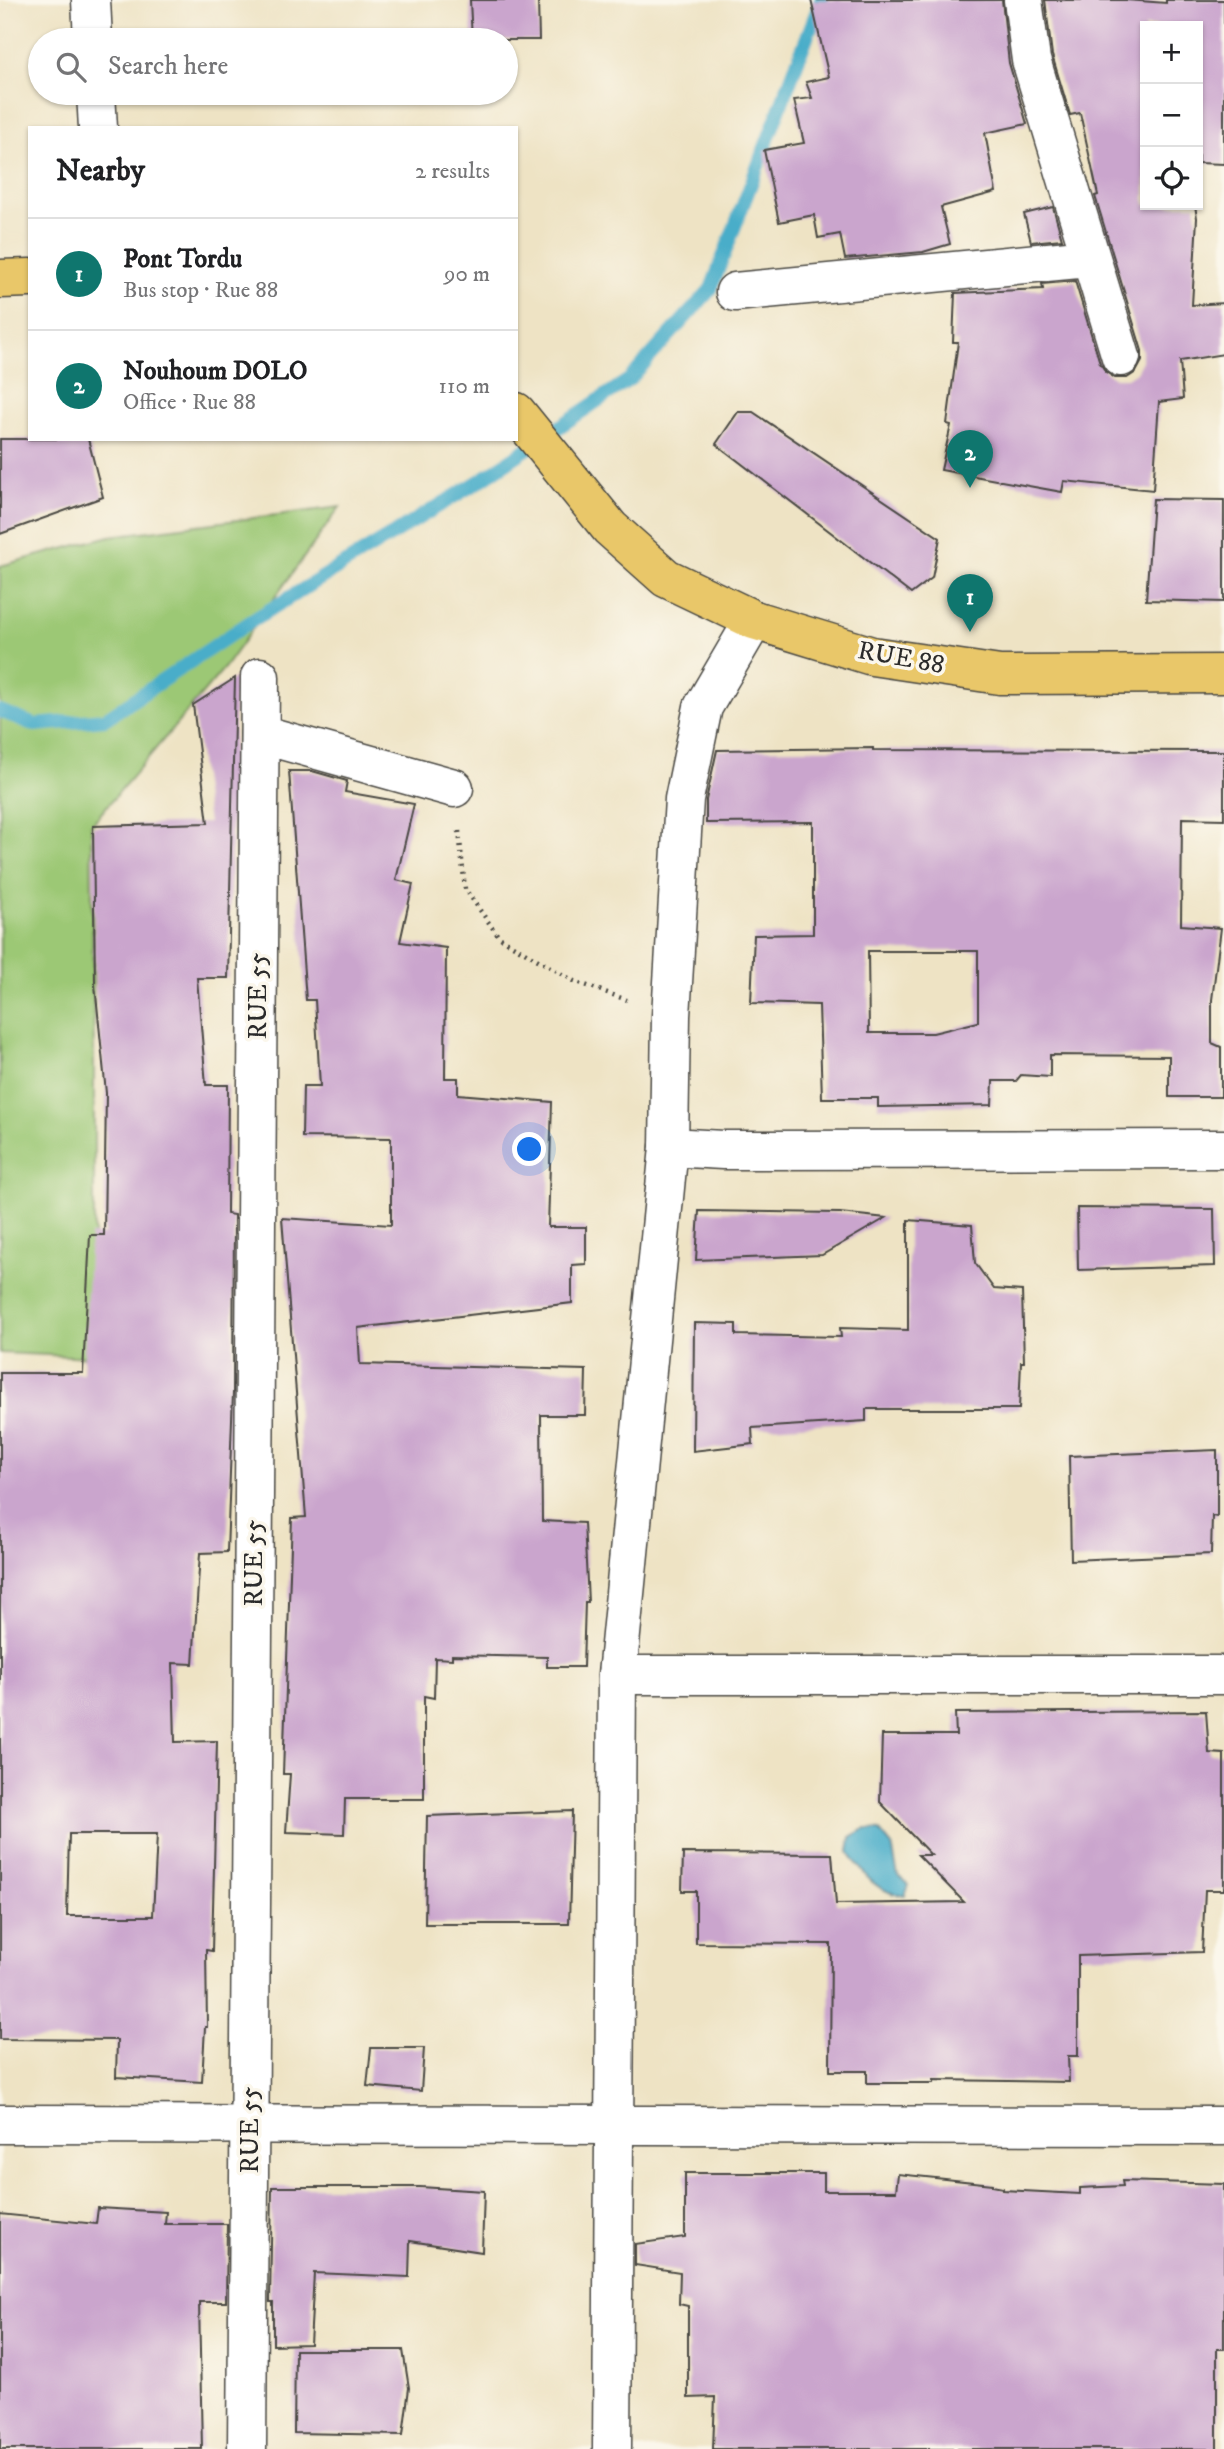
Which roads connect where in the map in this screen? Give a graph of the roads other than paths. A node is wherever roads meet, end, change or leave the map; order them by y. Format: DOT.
graph roads {
  1 [pos="91,0"];
  2 [pos="1023,0"];
  3 [pos="92,28"];
  4 [pos="96,105"];
  5 [pos="97,126"];
  6 [pos="1089,258"];
  7 [pos="28,278"];
  8 [pos="0,279"];
  9 [pos="734,292"];
  10 [pos="1121,357"];
  11 [pos="518,414"];
  12 [pos="754,620"];
  13 [pos="1224,674"];
  14 [pos="260,677"];
  15 [pos="260,734"];
  16 [pos="454,788"];
  17 [pos="669,1147"];
  18 [pos="1224,1149"];
  19 [pos="617,1675"];
  20 [pos="1224,1675"];
  21 [pos="0,2124"];
  22 [pos="250,2126"];
  23 [pos="614,2126"];
  24 [pos="1224,2126"];
  25 [pos="247,2449"];
  26 [pos="612,2449"];
  1 -- 3 [label="street"];
  2 -- 6 [label="street"];
  4 -- 5 [label="street"];
  6 -- 9 [label="street"];
  6 -- 10 [label="street"];
  7 -- 8 [label="main road"];
  11 -- 12 [label="main road, RUE 88"];
  12 -- 13 [label="main road, RUE 88"];
  12 -- 17 [label="street"];
  14 -- 15 [label="street, RUE 55"];
  15 -- 16 [label="street"];
  15 -- 22 [label="street, RUE 55"];
  17 -- 18 [label="street"];
  17 -- 19 [label="street"];
  19 -- 20 [label="street"];
  19 -- 23 [label="street"];
  21 -- 22 [label="street"];
  22 -- 23 [label="street"];
  22 -- 25 [label="street, RUE 55"];
  23 -- 24 [label="street"];
  23 -- 26 [label="street"];
}
